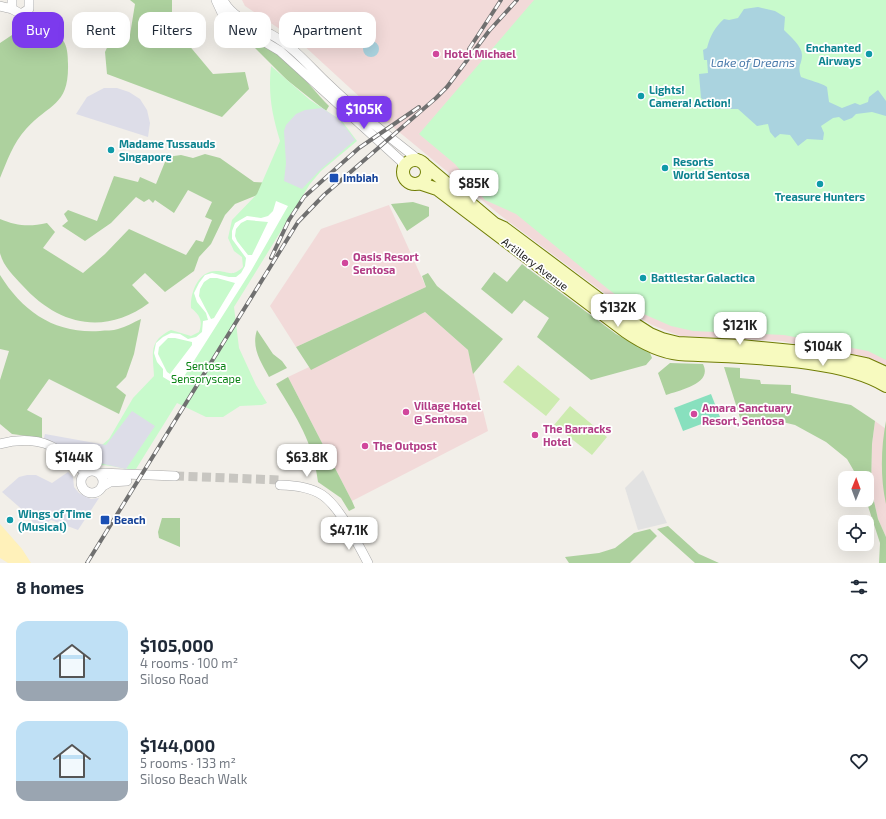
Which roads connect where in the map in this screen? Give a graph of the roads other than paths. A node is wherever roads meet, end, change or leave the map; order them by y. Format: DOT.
graph roads {
  1 [pos="29,0"];
  2 [pos="216,0"];
  3 [pos="223,0"];
  4 [pos="12,5"];
  5 [pos="0,6"];
  6 [pos="422,163"];
  7 [pos="404,167"];
  8 [pos="419,183"];
  9 [pos="886,372"];
  10 [pos="886,386"];
  11 [pos="0,444"];
  12 [pos="72,463"];
  13 [pos="87,471"];
  14 [pos="100,473"];
  15 [pos="283,483"];
  16 [pos="82,485"];
  17 [pos="103,486"];
  18 [pos="368,563"];
  1 -- 4 [label="street"];
  2 -- 7 [label="street"];
  3 -- 6 [label="street"];
  4 -- 5 [label="street"];
  6 -- 7 [label="street"];
  6 -- 8 [label="street"];
  6 -- 9 [label="street, Artillery Avenue"];
  7 -- 8 [label="street, Artillery Avenue"];
  8 -- 10 [label="street, Artillery Avenue"];
  11 -- 12 [label="street"];
  12 -- 13 [label="street"];
  12 -- 16 [label="street"];
  13 -- 14 [label="street"];
  13 -- 16 [label="street"];
  14 -- 17 [label="street"];
  14 -- 17 [label="street"];
  15 -- 18 [label="street"];
  16 -- 17 [label="street"];
}
